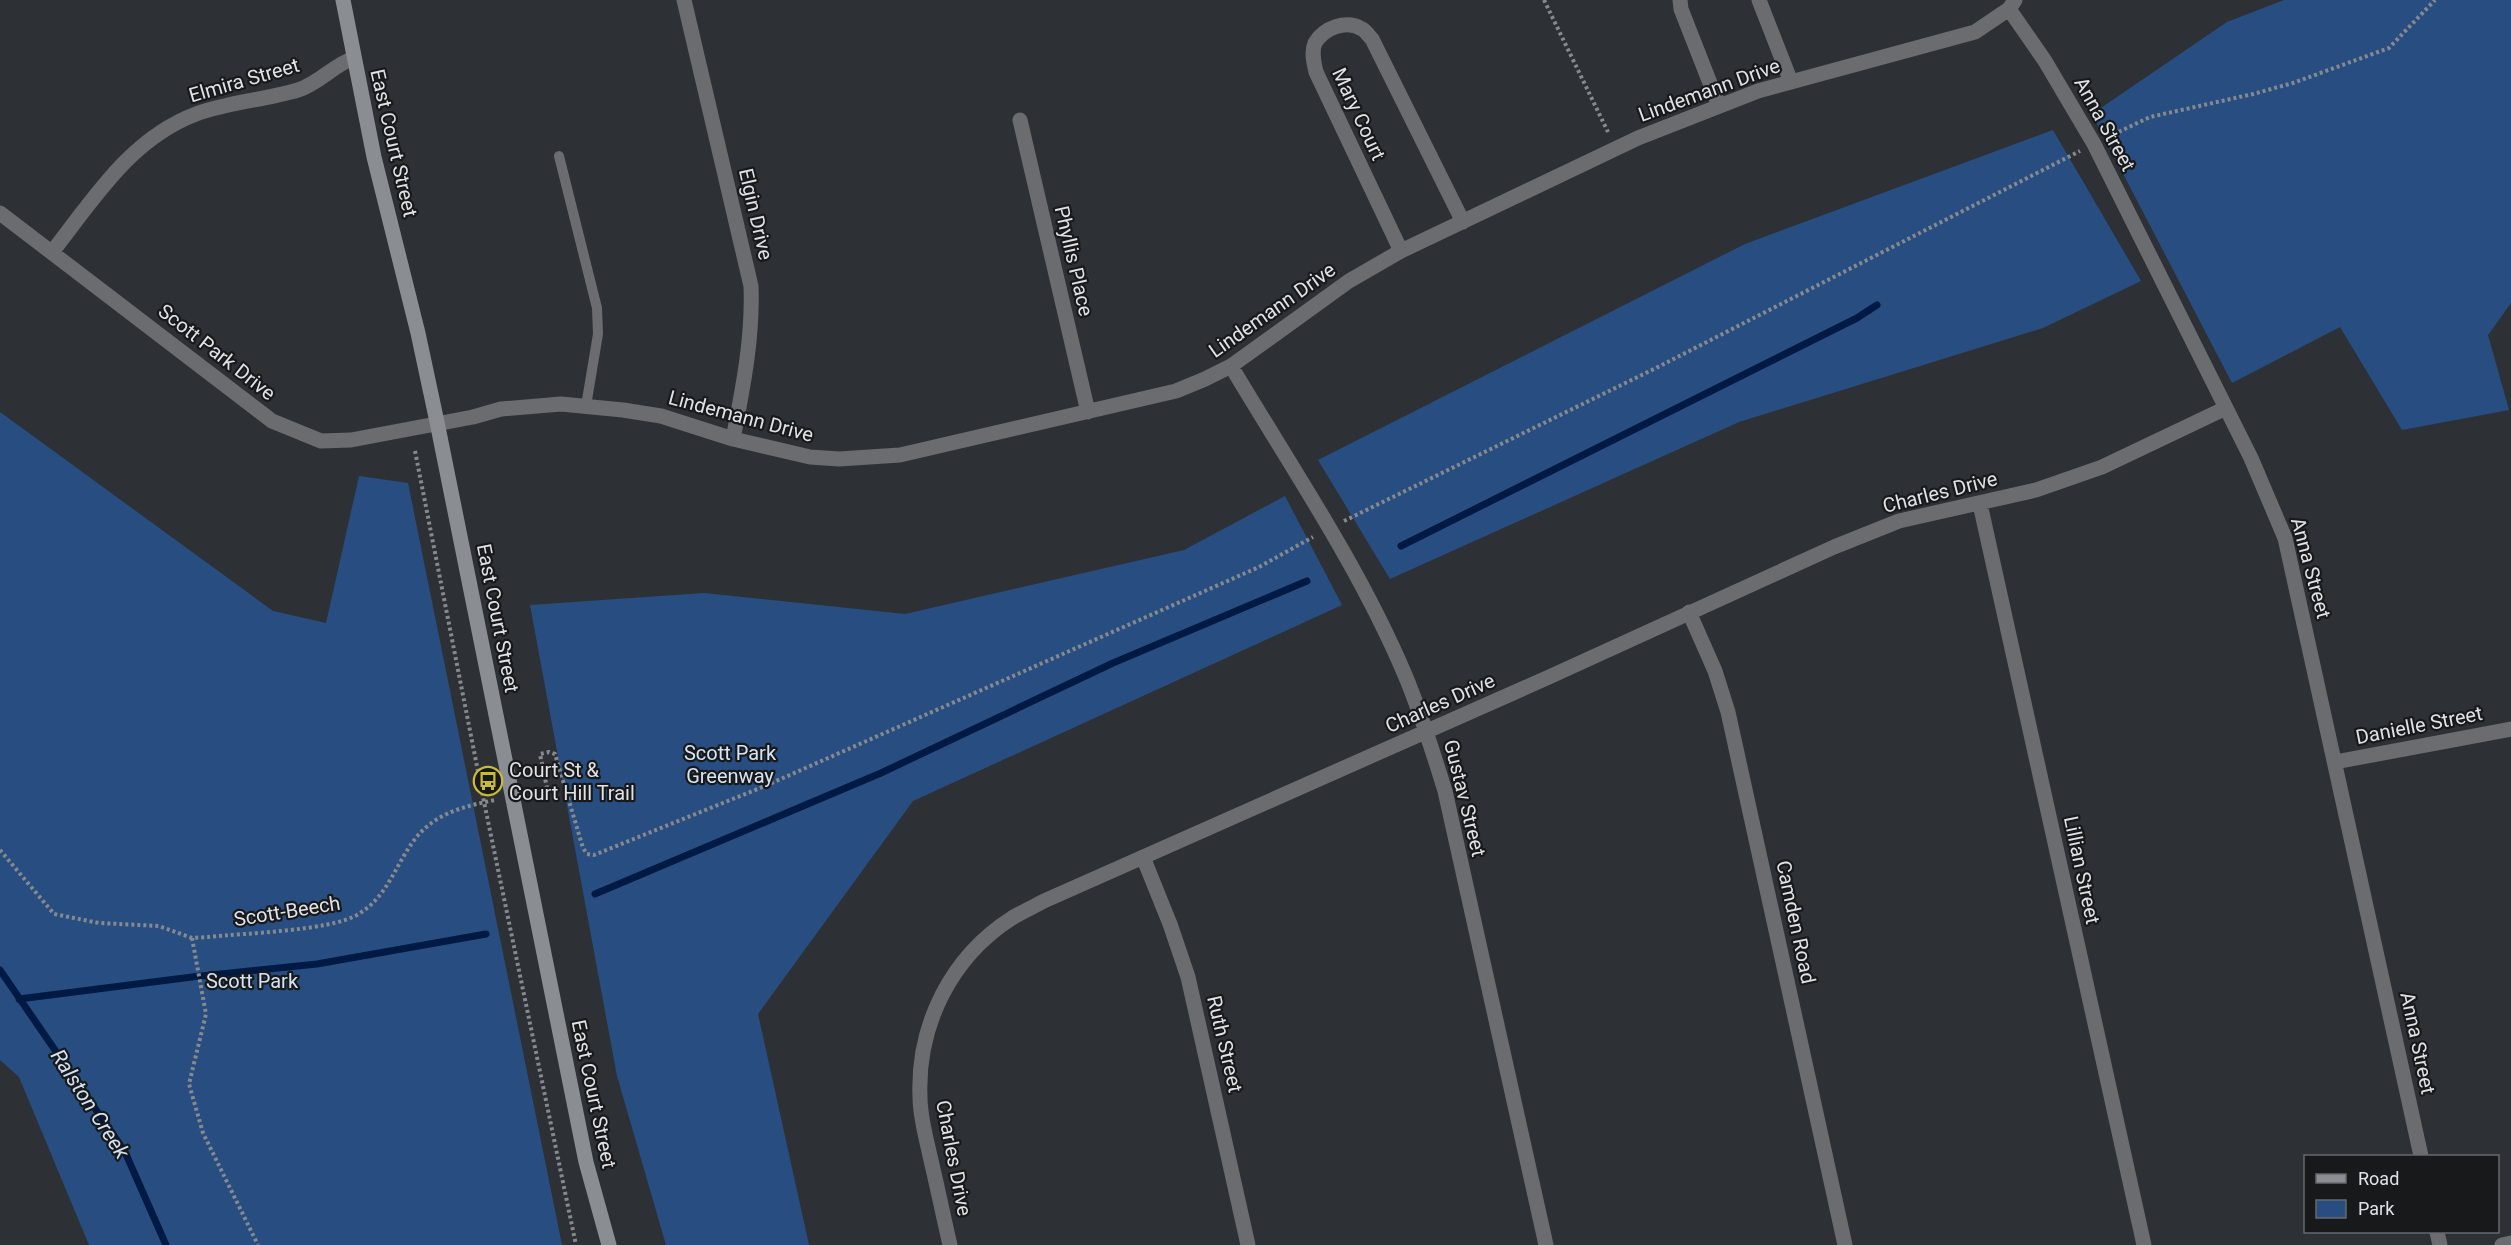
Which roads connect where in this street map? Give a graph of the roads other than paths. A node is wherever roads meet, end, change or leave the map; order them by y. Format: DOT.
graph roads {
  1 [pos="343,0"];
  2 [pos="684,0"];
  3 [pos="1680,0"];
  4 [pos="1759,0"];
  5 [pos="2012,5"];
  6 [pos="354,58"];
  7 [pos="1791,82"];
  8 [pos="1719,106"];
  9 [pos="1020,120"];
  10 [pos="559,156"];
  11 [pos="0,213"];
  12 [pos="1463,222"];
  13 [pos="1401,251"];
  14 [pos="52,252"];
  15 [pos="1231,366"];
  16 [pos="586,406"];
  17 [pos="2226,408"];
  18 [pos="1088,412"];
  19 [pos="437,423"];
  20 [pos="733,439"];
  21 [pos="1980,504"];
  22 [pos="1689,612"];
  23 [pos="2511,729"];
  24 [pos="1427,732"];
  25 [pos="2335,762"];
  26 [pos="1143,857"];
  27 [pos="2421,1155"];
  28 [pos="2511,1243"];
  29 [pos="609,1245"];
  30 [pos="950,1245"];
  31 [pos="1248,1245"];
  32 [pos="1546,1245"];
  33 [pos="1845,1245"];
  34 [pos="2144,1245"];
  35 [pos="2502,1245"];
  1 -- 6 [label="street, East Court Street"];
  2 -- 20 [label="street, Elgin Drive"];
  3 -- 8 [label="street"];
  4 -- 7 [label="street"];
  5 -- 7 [label="street, Lindemann Drive"];
  5 -- 17 [label="street, Anna Street"];
  6 -- 14 [label="street, Elmira Street"];
  6 -- 19 [label="street, East Court Street"];
  7 -- 8 [label="street, Lindemann Drive"];
  8 -- 12 [label="street, Lindemann Drive"];
  9 -- 18 [label="street, Phyllis Place"];
  10 -- 16 [label="lane"];
  11 -- 14 [label="street, Scott Park Drive"];
  12 -- 13 [label="street, Lindemann Drive"];
  12 -- 13 [label="street, Mary Court"];
  13 -- 15 [label="street, Lindemann Drive"];
  14 -- 19 [label="street, Scott Park Drive"];
  15 -- 18 [label="street, Lindemann Drive"];
  15 -- 24 [label="street, Gustav Street"];
  16 -- 19 [label="street, Lindemann Drive"];
  16 -- 20 [label="street, Lindemann Drive"];
  17 -- 21 [label="street, Charles Drive"];
  17 -- 25 [label="street, Anna Street"];
  18 -- 20 [label="street, Lindemann Drive"];
  19 -- 29 [label="street, East Court Street"];
  21 -- 22 [label="street, Charles Drive"];
  21 -- 34 [label="street, Lillian Street"];
  22 -- 24 [label="street, Charles Drive"];
  22 -- 33 [label="street, Camden Road"];
  23 -- 25 [label="street, Danielle Street"];
  24 -- 26 [label="street, Charles Drive"];
  24 -- 32 [label="street, Gustav Street"];
  25 -- 27 [label="street, Anna Street"];
  26 -- 30 [label="street, Charles Drive"];
  26 -- 31 [label="street, Ruth Street"];
  28 -- 35 [label="street"];
}
